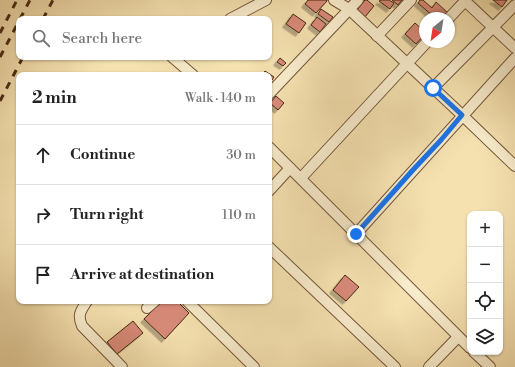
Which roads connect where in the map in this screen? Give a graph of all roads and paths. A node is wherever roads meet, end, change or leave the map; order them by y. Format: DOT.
graph roads {
  1 [pos="266,0"];
  2 [pos="334,0"];
  3 [pos="358,0"];
  4 [pos="411,0"];
  5 [pos="465,0"];
  6 [pos="515,5"];
  7 [pos="349,9"];
  8 [pos="454,12"];
  9 [pos="236,16"];
  10 [pos="493,27"];
  11 [pos="378,36"];
  12 [pos="422,48"];
  13 [pos="515,48"];
  14 [pos="515,58"];
  15 [pos="176,60"];
  16 [pos="407,64"];
  17 [pos="190,72"];
  18 [pos="433,88"];
  19 [pos="272,91"];
  20 [pos="462,115"];
  21 [pos="272,150"];
  22 [pos="515,166"];
  23 [pos="290,168"];
  24 [pos="301,178"];
  25 [pos="272,188"];
  26 [pos="356,234"];
  27 [pos="272,250"];
  28 [pos="85,304"];
  29 [pos="190,304"];
  30 [pos="458,337"];
  31 [pos="467,345"];
  32 [pos="477,355"];
  33 [pos="122,367"];
  34 [pos="254,367"];
  35 [pos="395,367"];
  36 [pos="429,367"];
  37 [pos="490,367"];
  1 -- 9 [label="street"];
  2 -- 7 [label="street"];
  3 -- 7 [label="street"];
  4 -- 11 [label="street"];
  5 -- 8 [label="street"];
  5 -- 10 [label="street"];
  6 -- 10 [label="street"];
  7 -- 11 [label="street"];
  7 -- 19 [label="street"];
  10 -- 13 [label="street"];
  10 -- 18 [label="street"];
  11 -- 16 [label="street"];
  12 -- 16 [label="street"];
  14 -- 20 [label="street"];
  15 -- 17 [label="street"];
  16 -- 18 [label="street"];
  16 -- 24 [label="street"];
  18 -- 20 [label="street"];
  20 -- 22 [label="street"];
  20 -- 26 [label="street"];
  21 -- 23 [label="street"];
  23 -- 24 [label="street"];
  23 -- 25 [label="street"];
  24 -- 26 [label="street"];
  26 -- 30 [label="street"];
  27 -- 35 [label="street"];
  28 -- 33 [label="street"];
  29 -- 34 [label="street"];
  30 -- 31 [label="street"];
  30 -- 36 [label="street"];
  32 -- 37 [label="street"];
}
